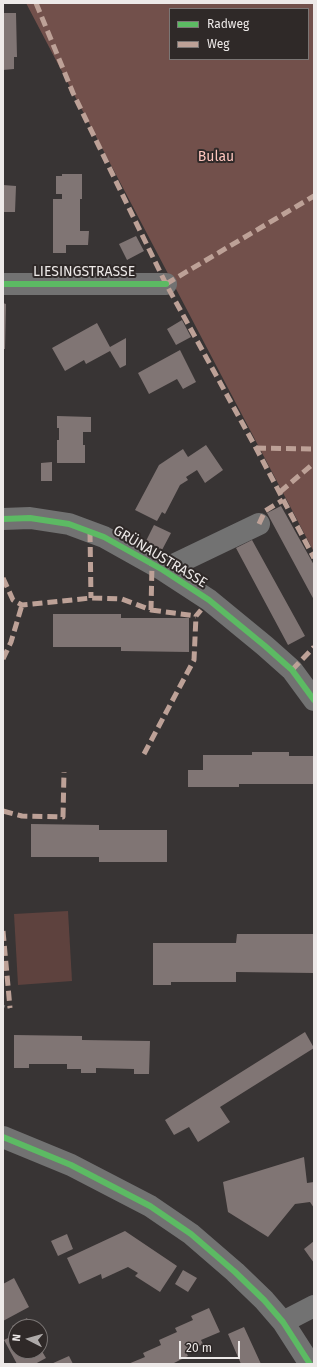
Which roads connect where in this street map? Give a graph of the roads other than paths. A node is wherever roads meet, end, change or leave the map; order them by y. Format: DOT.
graph roads {
  1 [pos="3,284"];
  2 [pos="166,284"];
  3 [pos="3,519"];
  4 [pos="259,524"];
  5 [pos="163,570"];
  6 [pos="314,700"];
  7 [pos="3,1137"];
  8 [pos="314,1306"];
  9 [pos="283,1322"];
  10 [pos="310,1364"];
  1 -- 2 [label="street, LIESINGSTRASSE"];
  3 -- 5 [label="street, GRÜNAUSTRASSE"];
  4 -- 5 [label="street, GRÜNAUSTRASSE"];
  5 -- 6 [label="street, GRÜNAUSTRASSE"];
  7 -- 9 [label="street"];
  8 -- 9 [label="street"];
  9 -- 10 [label="street"];
}
